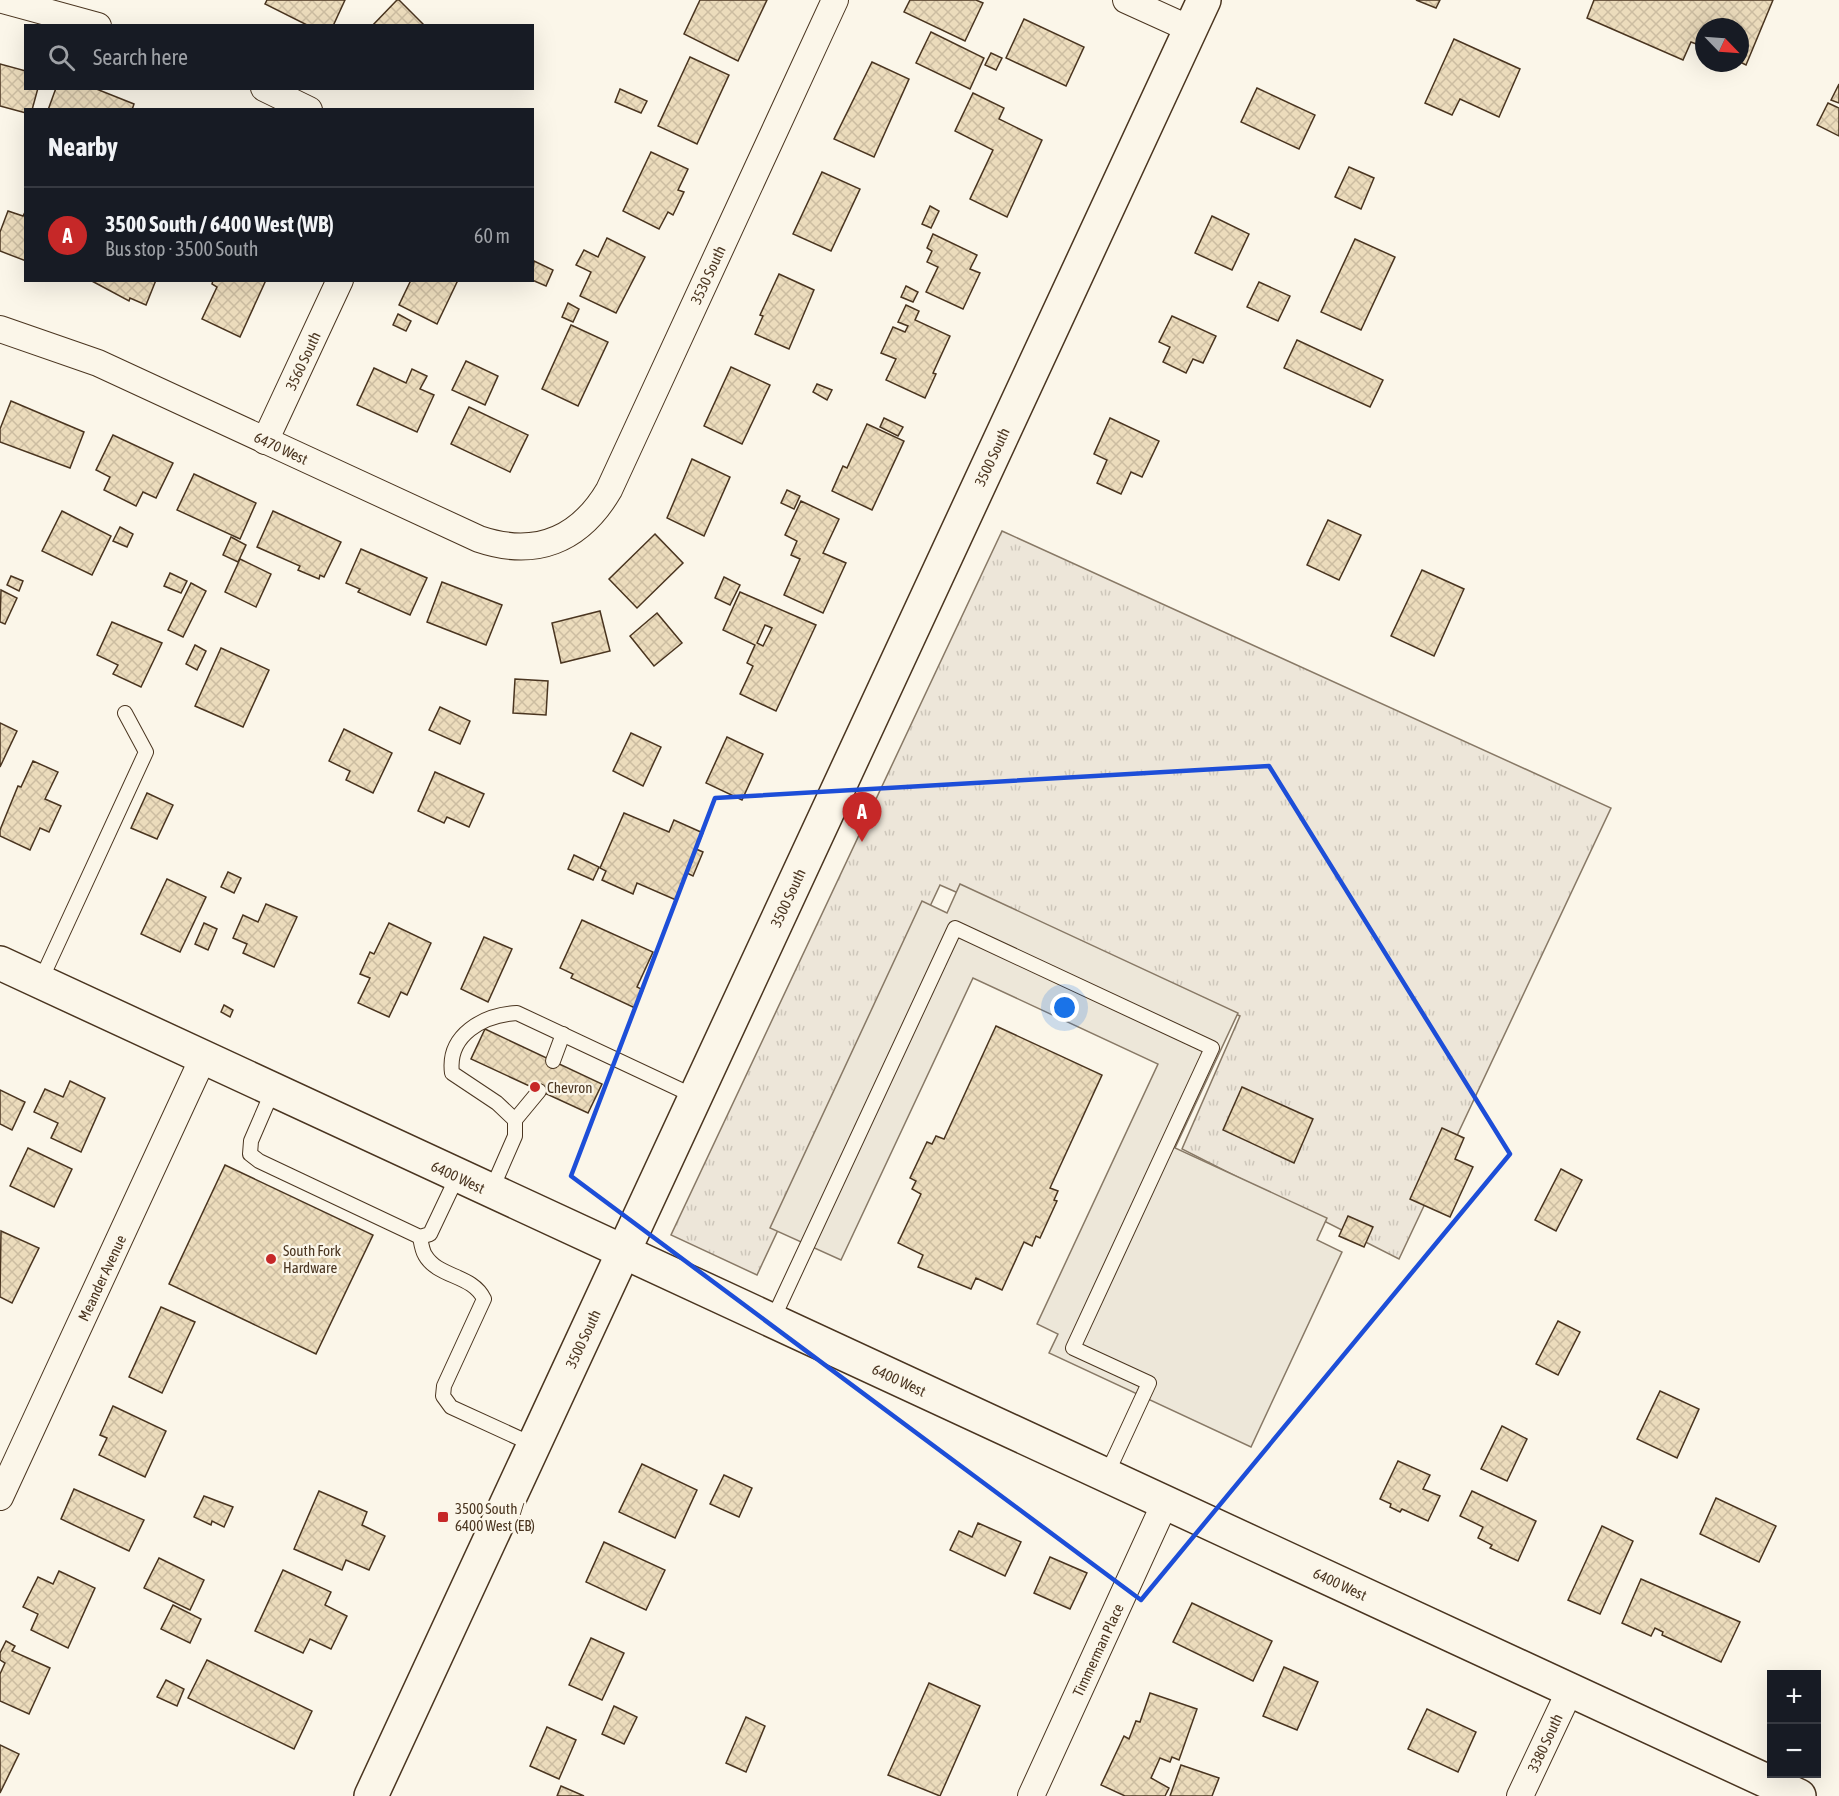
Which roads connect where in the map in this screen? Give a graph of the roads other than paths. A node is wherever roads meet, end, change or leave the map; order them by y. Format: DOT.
graph roads {
  1 [pos="3,0"];
  2 [pos="836,0"];
  3 [pos="1126,0"];
  4 [pos="1197,14"];
  5 [pos="91,24"];
  6 [pos="268,90"];
  7 [pos="305,108"];
  8 [pos="339,282"];
  9 [pos="0,329"];
  10 [pos="266,441"];
  11 [pos="564,537"];
  12 [pos="125,713"];
  13 [pos="0,963"];
  14 [pos="40,982"];
  15 [pos="563,1034"];
  16 [pos="203,1058"];
  17 [pos="553,1061"];
  18 [pos="273,1090"];
  19 [pos="539,1091"];
  20 [pos="696,1097"];
  21 [pos="515,1120"];
  22 [pos="457,1177"];
  23 [pos="491,1192"];
  24 [pos="420,1237"];
  25 [pos="623,1252"];
  26 [pos="772,1321"];
  27 [pos="534,1446"];
  28 [pos="1106,1476"];
  29 [pos="0,1497"];
  30 [pos="1165,1503"];
  31 [pos="1570,1690"];
  32 [pos="371,1796"];
  33 [pos="1031,1796"];
  34 [pos="1521,1796"];
  35 [pos="1799,1796"];
  1 -- 5 [label="street"];
  2 -- 11 [label="street, 3530 South"];
  3 -- 4 [label="street"];
  4 -- 20 [label="street, 3500 South"];
  6 -- 7 [label="street"];
  8 -- 10 [label="street, 3560 South"];
  9 -- 10 [label="street, 6470 West"];
  10 -- 11 [label="street, 6470 West"];
  12 -- 14 [label="lane"];
  13 -- 14 [label="street, 6400 West"];
  14 -- 16 [label="street, 6400 West"];
  15 -- 17 [label="lane"];
  15 -- 20 [label="lane"];
  15 -- 21 [label="lane"];
  16 -- 18 [label="street, 6400 West"];
  16 -- 29 [label="street, Meander Avenue"];
  18 -- 22 [label="street, 6400 West"];
  18 -- 24 [label="lane"];
  19 -- 21 [label="lane"];
  20 -- 25 [label="street, 3500 South"];
  21 -- 23 [label="lane"];
  22 -- 23 [label="street, 6400 West"];
  22 -- 24 [label="lane"];
  23 -- 25 [label="street, 6400 West"];
  24 -- 27 [label="lane"];
  25 -- 26 [label="street, 6400 West"];
  25 -- 27 [label="street, 3500 South"];
  26 -- 28 [label="street, 6400 West"];
  26 -- 28 [label="lane"];
  27 -- 32 [label="street, 3500 South"];
  28 -- 30 [label="street, 6400 West"];
  30 -- 31 [label="street, 6400 West"];
  30 -- 33 [label="street, Timmerman Place"];
  31 -- 34 [label="street, 3380 South"];
  31 -- 35 [label="street, 6400 West"];
}
